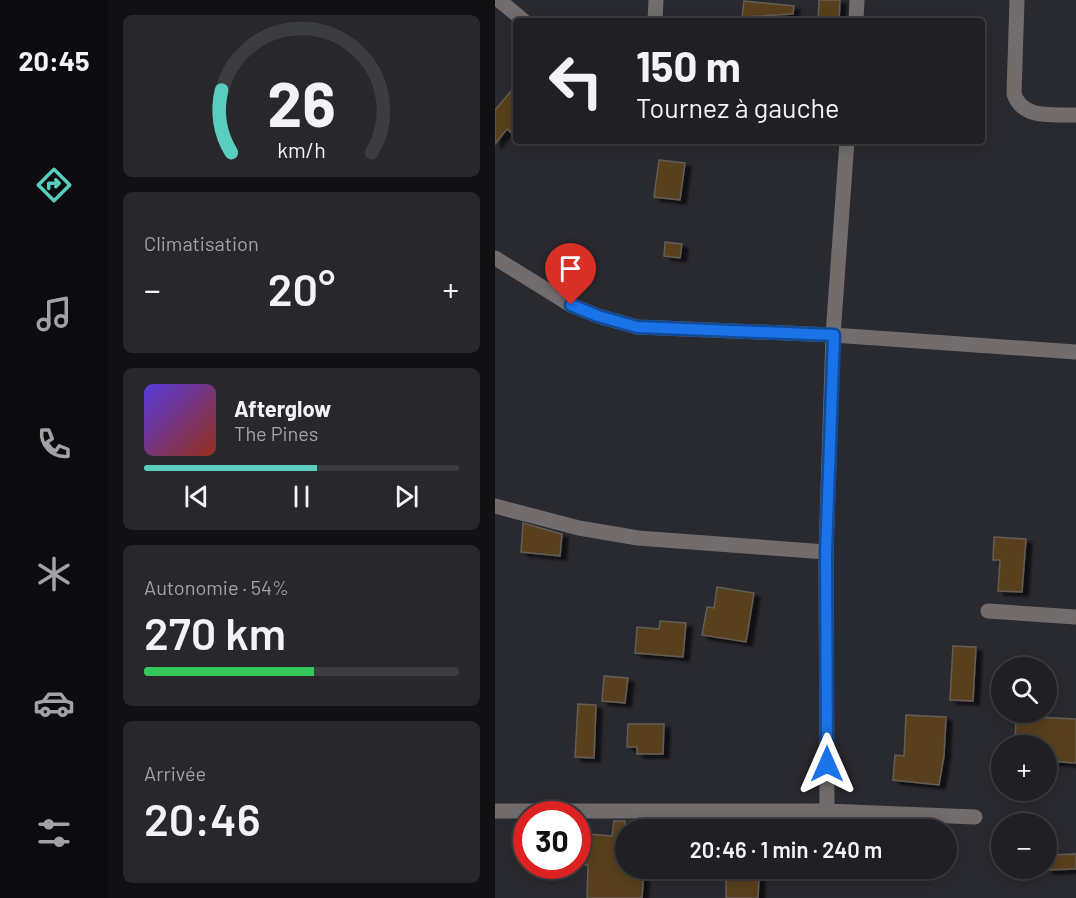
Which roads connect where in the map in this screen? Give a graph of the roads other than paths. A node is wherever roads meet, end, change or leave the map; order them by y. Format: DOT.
graph roads {
  1 [pos="499,0"];
  2 [pos="656,0"];
  3 [pos="858,0"];
  4 [pos="1017,0"];
  5 [pos="520,18"];
  6 [pos="655,18"];
  7 [pos="856,18"];
  8 [pos="1076,115"];
  9 [pos="847,144"];
  10 [pos="495,258"];
  11 [pos="834,335"];
  12 [pos="1076,352"];
  13 [pos="495,506"];
  14 [pos="826,552"];
  15 [pos="988,611"];
  16 [pos="1076,616"];
  17 [pos="495,811"];
  18 [pos="827,812"];
  19 [pos="975,817"];
  1 -- 5 [label="street"];
  2 -- 6 [label="street"];
  3 -- 7 [label="street"];
  4 -- 8 [label="street"];
  9 -- 11 [label="street"];
  10 -- 11 [label="street"];
  11 -- 12 [label="street"];
  11 -- 14 [label="street"];
  13 -- 14 [label="street"];
  14 -- 18 [label="street"];
  15 -- 16 [label="street"];
  17 -- 18 [label="street"];
  18 -- 19 [label="street"];
}
